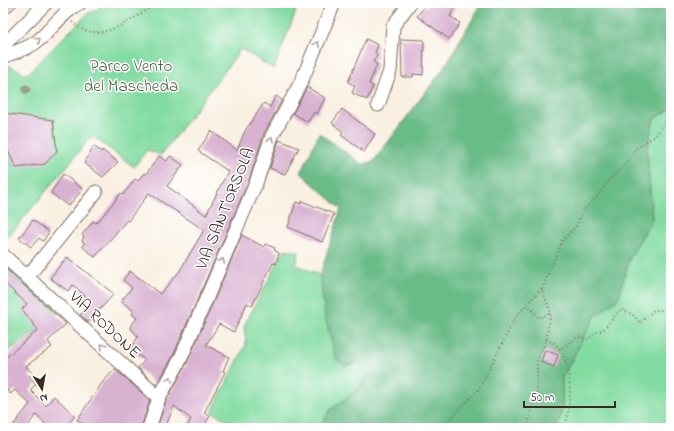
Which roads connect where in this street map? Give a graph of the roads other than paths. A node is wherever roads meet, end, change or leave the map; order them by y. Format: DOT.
graph roads {
  1 [pos="46,3"];
  2 [pos="80,3"];
  3 [pos="334,3"];
  4 [pos="410,3"];
  5 [pos="3,46"];
  6 [pos="3,57"];
  7 [pos="378,105"];
  8 [pos="96,192"];
  9 [pos="3,255"];
  10 [pos="28,276"];
  11 [pos="159,398"];
  12 [pos="149,428"];
  1 -- 5 [label="street"];
  6 -- 2 [label="street, one-way"];
  11 -- 3 [label="street, VIA SANT'ORSOLA, one-way"];
  4 -- 7 [label="street"];
  8 -- 10 [label="street"];
  9 -- 10 [label="street, VIA RODONE"];
  11 -- 10 [label="street, VIA RODONE, one-way"];
  11 -- 12 [label="street, VIA SANT'ORSOLA"];
}
